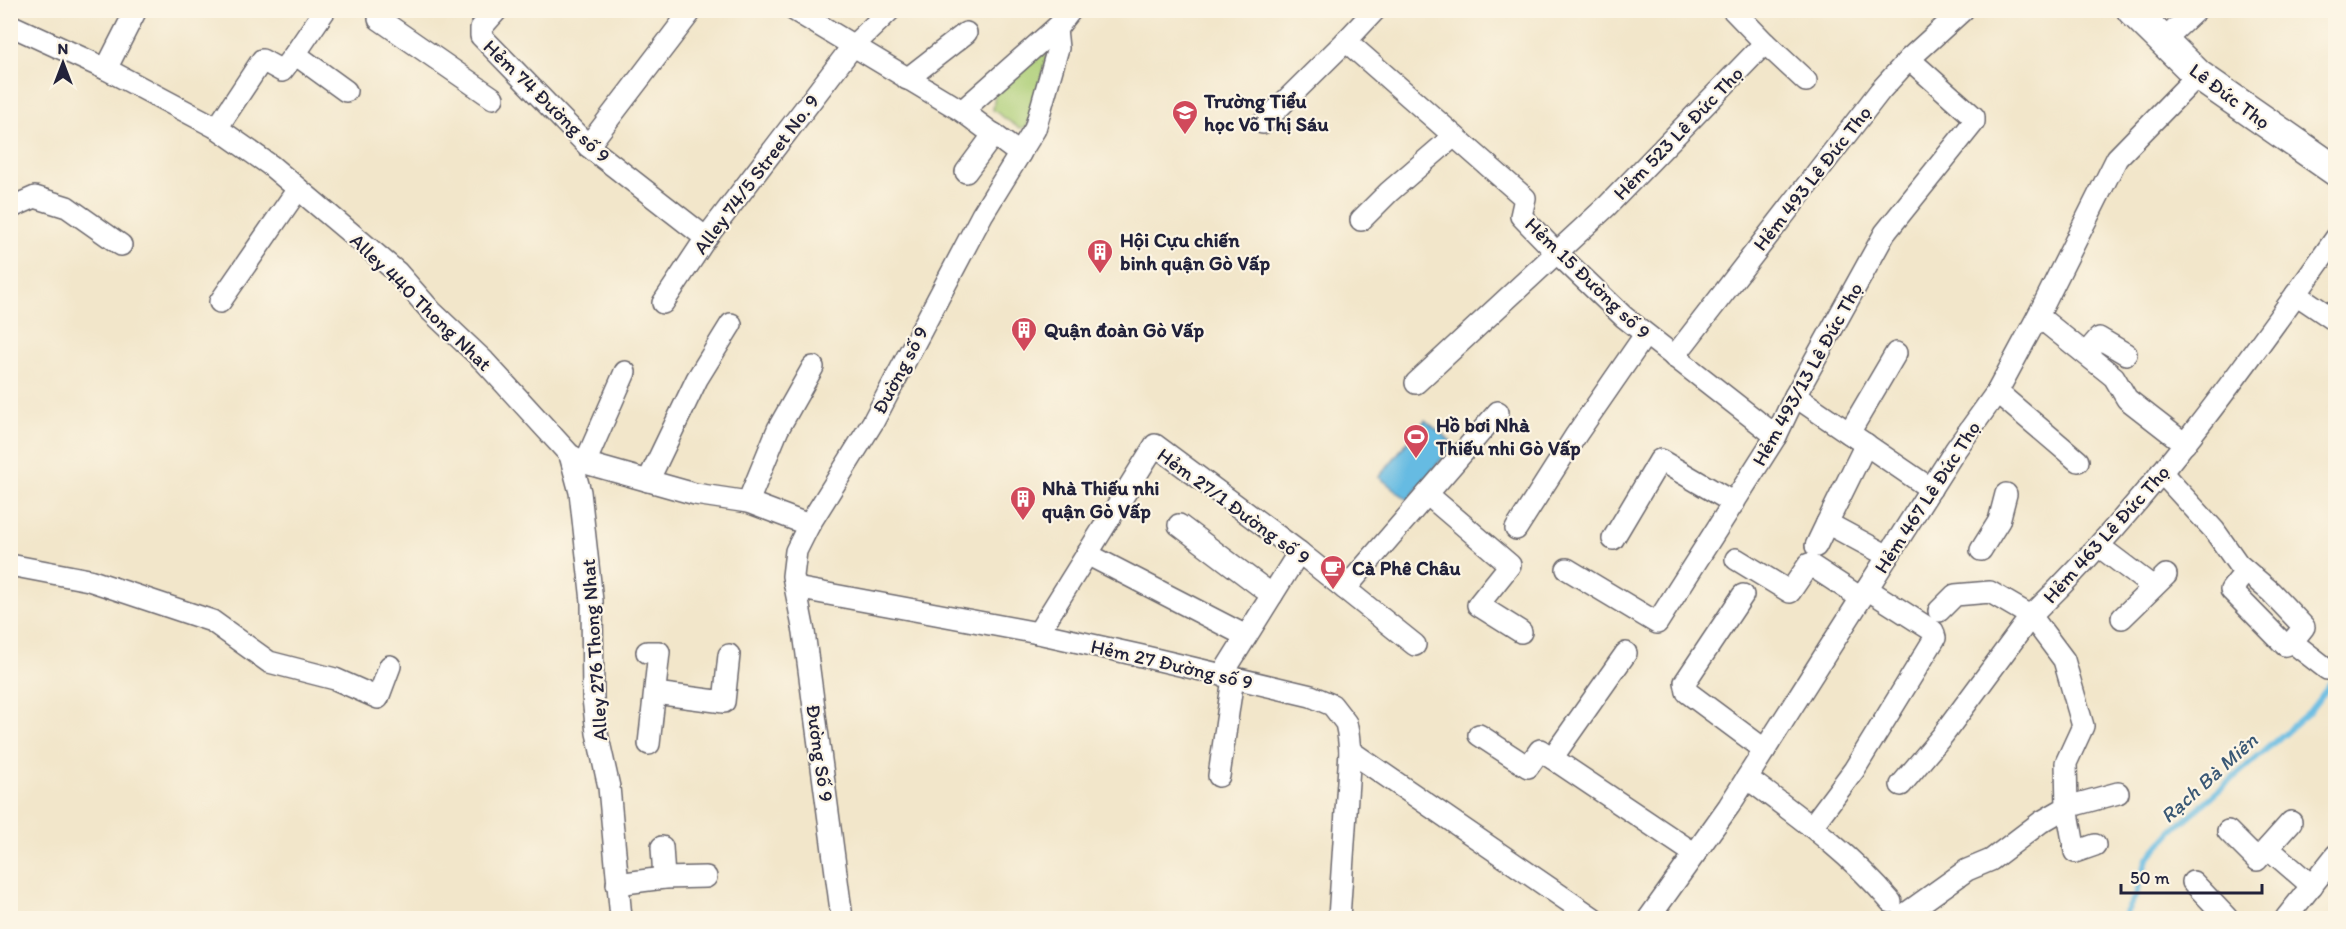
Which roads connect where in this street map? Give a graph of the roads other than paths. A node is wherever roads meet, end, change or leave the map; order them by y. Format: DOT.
graph roads {
  1 [pos="136,10"];
  2 [pos="325,10"];
  3 [pos="497,10"];
  4 [pos="692,10"];
  5 [pos="794,10"];
  6 [pos="890,10"];
  7 [pos="1071,10"];
  8 [pos="1375,10"];
  9 [pos="1733,10"];
  10 [pos="1963,10"];
  11 [pos="2132,10"];
  12 [pos="2196,10"];
  13 [pos="382,15"];
  14 [pos="10,25"];
  15 [pos="1057,27"];
  16 [pos="966,33"];
  17 [pos="1346,41"];
  18 [pos="2163,41"];
  19 [pos="1765,43"];
  20 [pos="852,47"];
  21 [pos="295,54"];
  22 [pos="1910,59"];
  23 [pos="106,69"];
  24 [pos="2198,75"];
  25 [pos="907,79"];
  26 [pos="1806,81"];
  27 [pos="346,91"];
  28 [pos="494,98"];
  29 [pos="962,111"];
  30 [pos="1263,123"];
  31 [pos="217,128"];
  32 [pos="993,134"];
  33 [pos="1454,136"];
  34 [pos="588,146"];
  35 [pos="1020,154"];
  36 [pos="2336,171"];
  37 [pos="966,172"];
  38 [pos="298,189"];
  39 [pos="10,208"];
  40 [pos="1361,220"];
  41 [pos="2336,237"];
  42 [pos="706,238"];
  43 [pos="121,245"];
  44 [pos="1556,252"];
  45 [pos="2296,294"];
  46 [pos="220,302"];
  47 [pos="663,303"];
  48 [pos="2038,316"];
  49 [pos="2336,321"];
  50 [pos="731,324"];
  51 [pos="1645,335"];
  52 [pos="1896,353"];
  53 [pos="2086,353"];
  54 [pos="2126,354"];
  55 [pos="1674,357"];
  56 [pos="813,367"];
  57 [pos="625,372"];
  58 [pos="1416,383"];
  59 [pos="1997,392"];
  60 [pos="1795,396"];
  61 [pos="1498,412"];
  62 [pos="1776,436"];
  63 [pos="1857,439"];
  64 [pos="2185,444"];
  65 [pos="577,459"];
  66 [pos="2078,461"];
  67 [pos="2161,472"];
  68 [pos="648,481"];
  69 [pos="1931,489"];
  70 [pos="1427,494"];
  71 [pos="2006,494"];
  72 [pos="748,502"];
  73 [pos="1734,503"];
  74 [pos="1827,523"];
  75 [pos="809,525"];
  76 [pos="1179,525"];
  77 [pos="1516,529"];
  78 [pos="1613,539"];
  79 [pos="1816,546"];
  80 [pos="2100,547"];
  81 [pos="1981,550"];
  82 [pos="1299,552"];
  83 [pos="1087,554"];
  84 [pos="1888,556"];
  85 [pos="1736,558"];
  86 [pos="10,565"];
  87 [pos="1567,569"];
  88 [pos="796,588"];
  89 [pos="1345,589"];
  90 [pos="1864,594"];
  91 [pos="1272,595"];
  92 [pos="1743,595"];
  93 [pos="1940,610"];
  94 [pos="2031,616"];
  95 [pos="2122,618"];
  96 [pos="1521,632"];
  97 [pos="1038,633"];
  98 [pos="1246,636"];
  99 [pos="1415,645"];
  100 [pos="647,652"];
  101 [pos="1626,653"];
  102 [pos="729,655"];
  103 [pos="390,666"];
  104 [pos="2327,669"];
  105 [pos="1227,676"];
  106 [pos="655,693"];
  107 [pos="1479,735"];
  108 [pos="650,744"];
  109 [pos="1765,750"];
  110 [pos="1350,751"];
  111 [pos="1552,758"];
  112 [pos="1219,776"];
  113 [pos="1747,778"];
  114 [pos="1901,785"];
  115 [pos="2118,793"];
  116 [pos="2067,807"];
  117 [pos="2291,822"];
  118 [pos="1812,826"];
  119 [pos="2228,831"];
  120 [pos="2095,845"];
  121 [pos="662,847"];
  122 [pos="2268,848"];
  123 [pos="1695,854"];
  124 [pos="2336,855"];
  125 [pos="706,877"];
  126 [pos="664,878"];
  127 [pos="2193,882"];
  128 [pos="617,884"];
  129 [pos="2312,886"];
  130 [pos="1891,902"];
  131 [pos="621,918"];
  132 [pos="842,918"];
  133 [pos="1339,918"];
  134 [pos="1593,918"];
  135 [pos="1649,918"];
  136 [pos="1905,918"];
  137 [pos="2227,918"];
  138 [pos="2286,918"];
  1 -- 23 [label="street"];
  2 -- 21 [label="street"];
  3 -- 34 [label="street, Hẻm 74 Đường số 9"];
  4 -- 34 [label="street"];
  5 -- 20 [label="street"];
  6 -- 20 [label="street, Alley 74/5 Street No. 9"];
  7 -- 15 [label="street"];
  8 -- 17 [label="street"];
  9 -- 19 [label="street"];
  10 -- 22 [label="street, Hẻm 493 Lê Đức Thọ"];
  11 -- 18 [label="main road, Lê Đức Thọ"];
  12 -- 18 [label="street"];
  13 -- 28 [label="street"];
  14 -- 23 [label="street, Alley 440 Thong Nhat"];
  15 -- 29 [label="street"];
  15 -- 35 [label="street, Đường số 9"];
  16 -- 25 [label="street"];
  17 -- 30 [label="street"];
  17 -- 33 [label="street, Hẻm 15 Đường số 9"];
  18 -- 24 [label="main road, Lê Đức Thọ"];
  19 -- 26 [label="street"];
  19 -- 44 [label="street, Hẻm 523 Lê Đức Thọ"];
  20 -- 25 [label="street"];
  20 -- 42 [label="street, Alley 74/5 Street No. 9"];
  21 -- 27 [label="street"];
  21 -- 31 [label="street"];
  22 -- 55 [label="street, Hẻm 493 Lê Đức Thọ"];
  22 -- 60 [label="street, Hẻm 493/13 Lê Đức Thọ"];
  23 -- 31 [label="street, Alley 440 Thong Nhat"];
  24 -- 36 [label="main road, Lê Đức Thọ"];
  24 -- 48 [label="street, Hẻm 467 Lê Đức Thọ"];
  25 -- 29 [label="street"];
  29 -- 32 [label="street"];
  31 -- 38 [label="street, Alley 440 Thong Nhat"];
  32 -- 35 [label="street"];
  32 -- 37 [label="street"];
  33 -- 40 [label="street"];
  33 -- 44 [label="street, Hẻm 15 Đường số 9"];
  34 -- 42 [label="street, Hẻm 74 Đường số 9"];
  35 -- 75 [label="street, Đường số 9"];
  38 -- 46 [label="street"];
  38 -- 65 [label="street, Alley 440 Thong Nhat"];
  39 -- 43 [label="street"];
  41 -- 45 [label="street, Hẻm 463 Lê Đức Thọ"];
  42 -- 47 [label="street, Alley 74/5 Street No. 9"];
  44 -- 51 [label="street, Hẻm 15 Đường số 9"];
  44 -- 58 [label="street, Hẻm 523 Lê Đức Thọ"];
  45 -- 49 [label="street"];
  45 -- 64 [label="street, Hẻm 463 Lê Đức Thọ"];
  48 -- 53 [label="street"];
  48 -- 59 [label="street, Hẻm 467 Lê Đức Thọ"];
  50 -- 68 [label="street"];
  51 -- 55 [label="street, Hẻm 15 Đường số 9"];
  51 -- 77 [label="street"];
  52 -- 63 [label="street"];
  53 -- 54 [label="street"];
  53 -- 64 [label="street"];
  55 -- 62 [label="street, Hẻm 15 Đường số 9"];
  56 -- 72 [label="street"];
  57 -- 65 [label="street"];
  59 -- 66 [label="street"];
  59 -- 69 [label="street, Hẻm 467 Lê Đức Thọ"];
  60 -- 62 [label="street, Hẻm 493/13 Lê Đức Thọ"];
  60 -- 63 [label="street"];
  61 -- 70 [label="street"];
  62 -- 73 [label="street, Hẻm 493/13 Lê Đức Thọ"];
  63 -- 69 [label="street"];
  63 -- 74 [label="street"];
  64 -- 67 [label="street, Hẻm 463 Lê Đức Thọ"];
  65 -- 68 [label="street"];
  65 -- 128 [label="street, Alley 276 Thong Nhat"];
  67 -- 80 [label="street, Hẻm 463 Lê Đức Thọ"];
  67 -- 104 [label="street"];
  68 -- 72 [label="street"];
  69 -- 84 [label="street, Hẻm 467 Lê Đức Thọ"];
  70 -- 89 [label="street"];
  70 -- 96 [label="street"];
  71 -- 81 [label="street"];
  72 -- 75 [label="street"];
  73 -- 78 [label="street"];
  73 -- 87 [label="street, Hẻm 493/13 Lê Đức Thọ"];
  74 -- 79 [label="street"];
  74 -- 84 [label="street"];
  75 -- 88 [label="street, Đường số 9"];
  76 -- 91 [label="street"];
  80 -- 94 [label="street, Hẻm 463 Lê Đức Thọ"];
  80 -- 95 [label="street"];
  82 -- 83 [label="street, Hẻm 27/1 Đường số 9"];
  82 -- 89 [label="street, Hẻm 27/1 Đường số 9"];
  82 -- 91 [label="street"];
  83 -- 97 [label="street, Hẻm 27/1 Đường số 9"];
  83 -- 98 [label="street"];
  84 -- 90 [label="street, Hẻm 467 Lê Đức Thọ"];
  85 -- 90 [label="street"];
  86 -- 103 [label="street"];
  88 -- 97 [label="street, Hẻm 27 Đường số 9"];
  88 -- 132 [label="street, Đường Số 9"];
  89 -- 99 [label="street, Hẻm 27/1 Đường số 9"];
  90 -- 109 [label="street, Hẻm 467 Lê Đức Thọ"];
  90 -- 118 [label="street"];
  91 -- 98 [label="street"];
  92 -- 109 [label="street"];
  93 -- 94 [label="street"];
  94 -- 114 [label="street"];
  94 -- 116 [label="street, Hẻm 463 Lê Đức Thọ"];
  97 -- 105 [label="street, Hẻm 27 Đường số 9"];
  98 -- 105 [label="street"];
  100 -- 106 [label="street"];
  101 -- 111 [label="street"];
  102 -- 106 [label="street"];
  105 -- 110 [label="street, Hẻm 27 Đường số 9"];
  105 -- 112 [label="street"];
  106 -- 108 [label="street"];
  107 -- 111 [label="street"];
  109 -- 113 [label="street, Hẻm 467 Lê Đức Thọ"];
  110 -- 133 [label="street, Hẻm 27 Đường số 9"];
  110 -- 134 [label="street"];
  111 -- 123 [label="street"];
  113 -- 118 [label="street"];
  113 -- 123 [label="street, Hẻm 467 Lê Đức Thọ"];
  115 -- 116 [label="street"];
  116 -- 120 [label="street, Hẻm 463 Lê Đức Thọ"];
  116 -- 136 [label="street"];
  117 -- 122 [label="street"];
  118 -- 130 [label="street"];
  119 -- 122 [label="street"];
  121 -- 126 [label="street"];
  122 -- 129 [label="street"];
  123 -- 135 [label="street, Hẻm 467 Lê Đức Thọ"];
  124 -- 129 [label="street"];
  125 -- 126 [label="street"];
  126 -- 128 [label="street"];
  127 -- 137 [label="street"];
  128 -- 131 [label="street, Alley 276 Thong Nhat"];
  129 -- 138 [label="street"];
}
